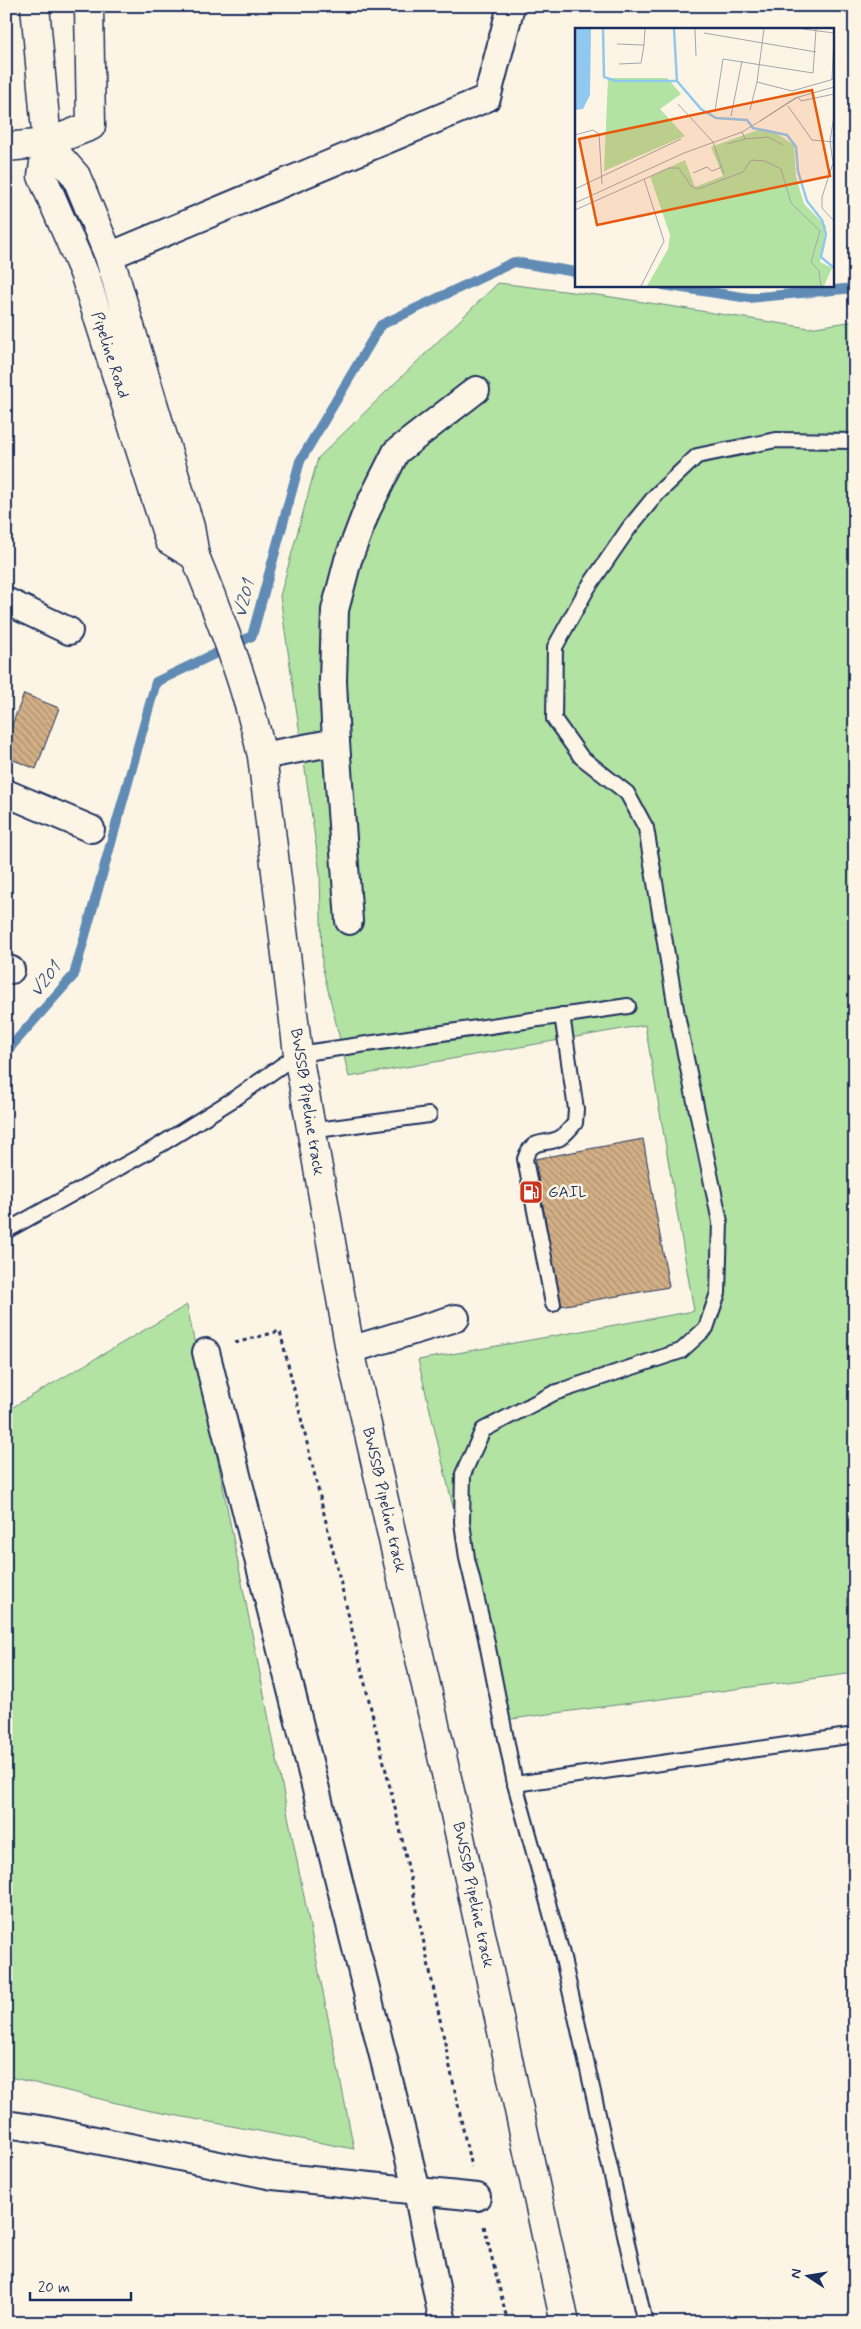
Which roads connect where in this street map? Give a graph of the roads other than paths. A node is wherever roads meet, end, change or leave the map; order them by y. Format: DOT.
graph roads {
  1 [pos="35,6"];
  2 [pos="89,6"];
  3 [pos="511,6"];
  4 [pos="47,143"];
  5 [pos="6,147"];
  6 [pos="109,256"];
  7 [pos="476,390"];
  8 [pos="855,441"];
  9 [pos="195,556"];
  10 [pos="6,601"];
  11 [pos="69,631"];
  12 [pos="239,671"];
  13 [pos="336,742"];
  14 [pos="262,756"];
  15 [pos="6,793"];
  16 [pos="91,829"];
  17 [pos="349,921"];
  18 [pos="628,1006"];
  19 [pos="562,1015"];
  20 [pos="298,1054"];
  21 [pos="429,1115"];
  22 [pos="310,1131"];
  23 [pos="6,1231"];
  24 [pos="553,1304"];
  25 [pos="456,1318"];
  26 [pos="350,1350"];
  27 [pos="206,1352"];
  28 [pos="855,1735"];
  29 [pos="515,1784"];
  30 [pos="6,2124"];
  31 [pos="417,2191"];
  32 [pos="477,2197"];
  33 [pos="443,2323"];
  34 [pos="565,2323"];
  35 [pos="645,2323"];
  1 -- 4 [label="street"];
  2 -- 4 [label="street"];
  3 -- 6 [label="street"];
  4 -- 5 [label="street"];
  4 -- 6 [label="street, Pipeline Road"];
  4 -- 9 [label="street, Pipeline Road"];
  6 -- 9 [label="street, Pipeline Road"];
  7 -- 13 [label="street"];
  8 -- 29 [label="lane"];
  9 -- 12 [label="street, Pipeline Road"];
  10 -- 11 [label="street"];
  12 -- 14 [label="street, BWSSB Pipeline track"];
  13 -- 14 [label="street"];
  13 -- 17 [label="street"];
  14 -- 20 [label="street, BWSSB Pipeline track"];
  15 -- 16 [label="street"];
  18 -- 19 [label="lane"];
  19 -- 20 [label="lane"];
  19 -- 24 [label="lane"];
  20 -- 22 [label="street, BWSSB Pipeline track"];
  20 -- 23 [label="lane"];
  21 -- 22 [label="lane"];
  22 -- 26 [label="street, BWSSB Pipeline track"];
  25 -- 26 [label="street"];
  26 -- 34 [label="street, BWSSB Pipeline track"];
  27 -- 31 [label="street"];
  28 -- 29 [label="lane"];
  29 -- 35 [label="lane"];
  30 -- 31 [label="street"];
  31 -- 32 [label="street"];
  31 -- 33 [label="street"];
}
